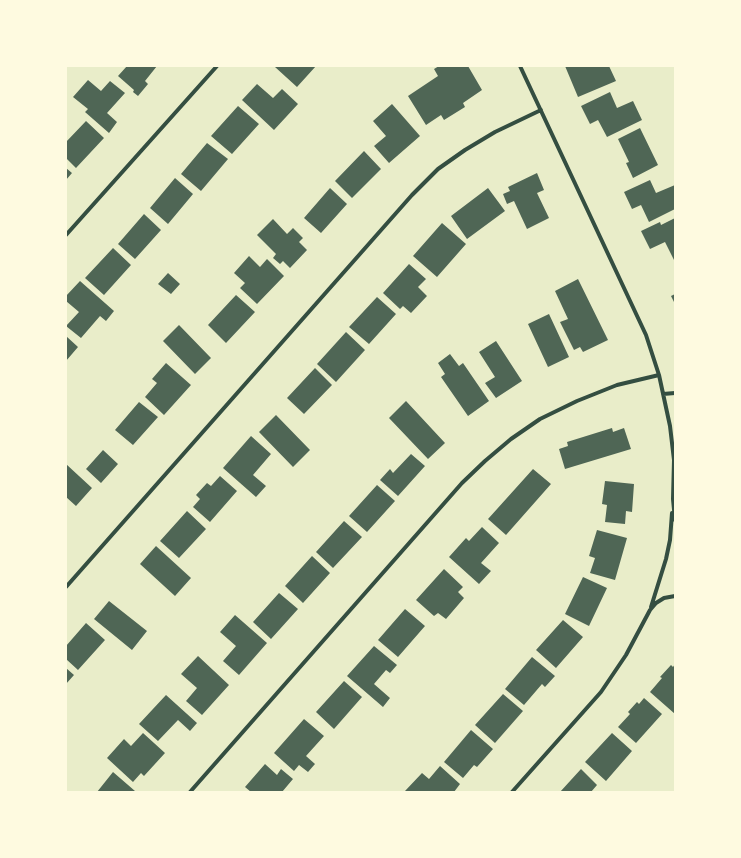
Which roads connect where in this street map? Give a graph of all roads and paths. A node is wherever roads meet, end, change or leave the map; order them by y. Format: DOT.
graph roads {
  1 [pos="217,66"];
  2 [pos="520,66"];
  3 [pos="541,110"];
  4 [pos="66,235"];
  5 [pos="659,375"];
  6 [pos="675,393"];
  7 [pos="663,394"];
  8 [pos="673,500"];
  9 [pos="675,520"];
  10 [pos="66,587"];
  11 [pos="675,596"];
  12 [pos="650,610"];
  13 [pos="190,792"];
  14 [pos="512,792"];
  1 -- 4 [label="street"];
  2 -- 3 [label="street"];
  3 -- 5 [label="street"];
  3 -- 10 [label="street"];
  5 -- 7 [label="street"];
  5 -- 13 [label="street"];
  6 -- 7 [label="street"];
  7 -- 8 [label="street"];
  8 -- 9 [label="street"];
  8 -- 12 [label="street"];
  11 -- 12 [label="street"];
  12 -- 14 [label="street"];
}
